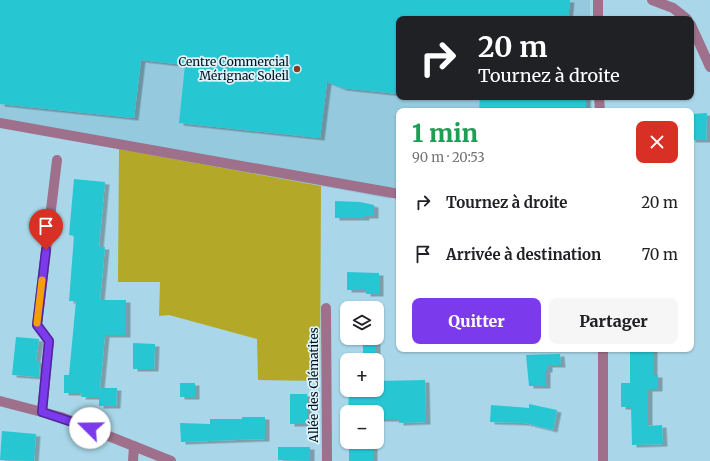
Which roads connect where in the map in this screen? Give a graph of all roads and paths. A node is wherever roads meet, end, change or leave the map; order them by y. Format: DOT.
graph roads {
  1 [pos="598,0"];
  2 [pos="652,0"];
  3 [pos="598,16"];
  4 [pos="683,16"];
  5 [pos="694,32"];
  6 [pos="710,67"];
  7 [pos="0,122"];
  8 [pos="57,160"];
  9 [pos="396,193"];
  10 [pos="326,308"];
  11 [pos="603,352"];
  12 [pos="0,400"];
  13 [pos="42,412"];
  14 [pos="134,446"];
  15 [pos="133,461"];
  16 [pos="171,461"];
  17 [pos="328,461"];
  18 [pos="603,461"];
  1 -- 3 [label="street"];
  2 -- 4 [label="street"];
  5 -- 6 [label="street"];
  7 -- 9 [label="street"];
  8 -- 13 [label="street"];
  10 -- 17 [label="street, Allée des Clématites"];
  11 -- 18 [label="street"];
  12 -- 13 [label="street"];
  13 -- 14 [label="street"];
  14 -- 15 [label="street"];
  14 -- 16 [label="street"];
}
